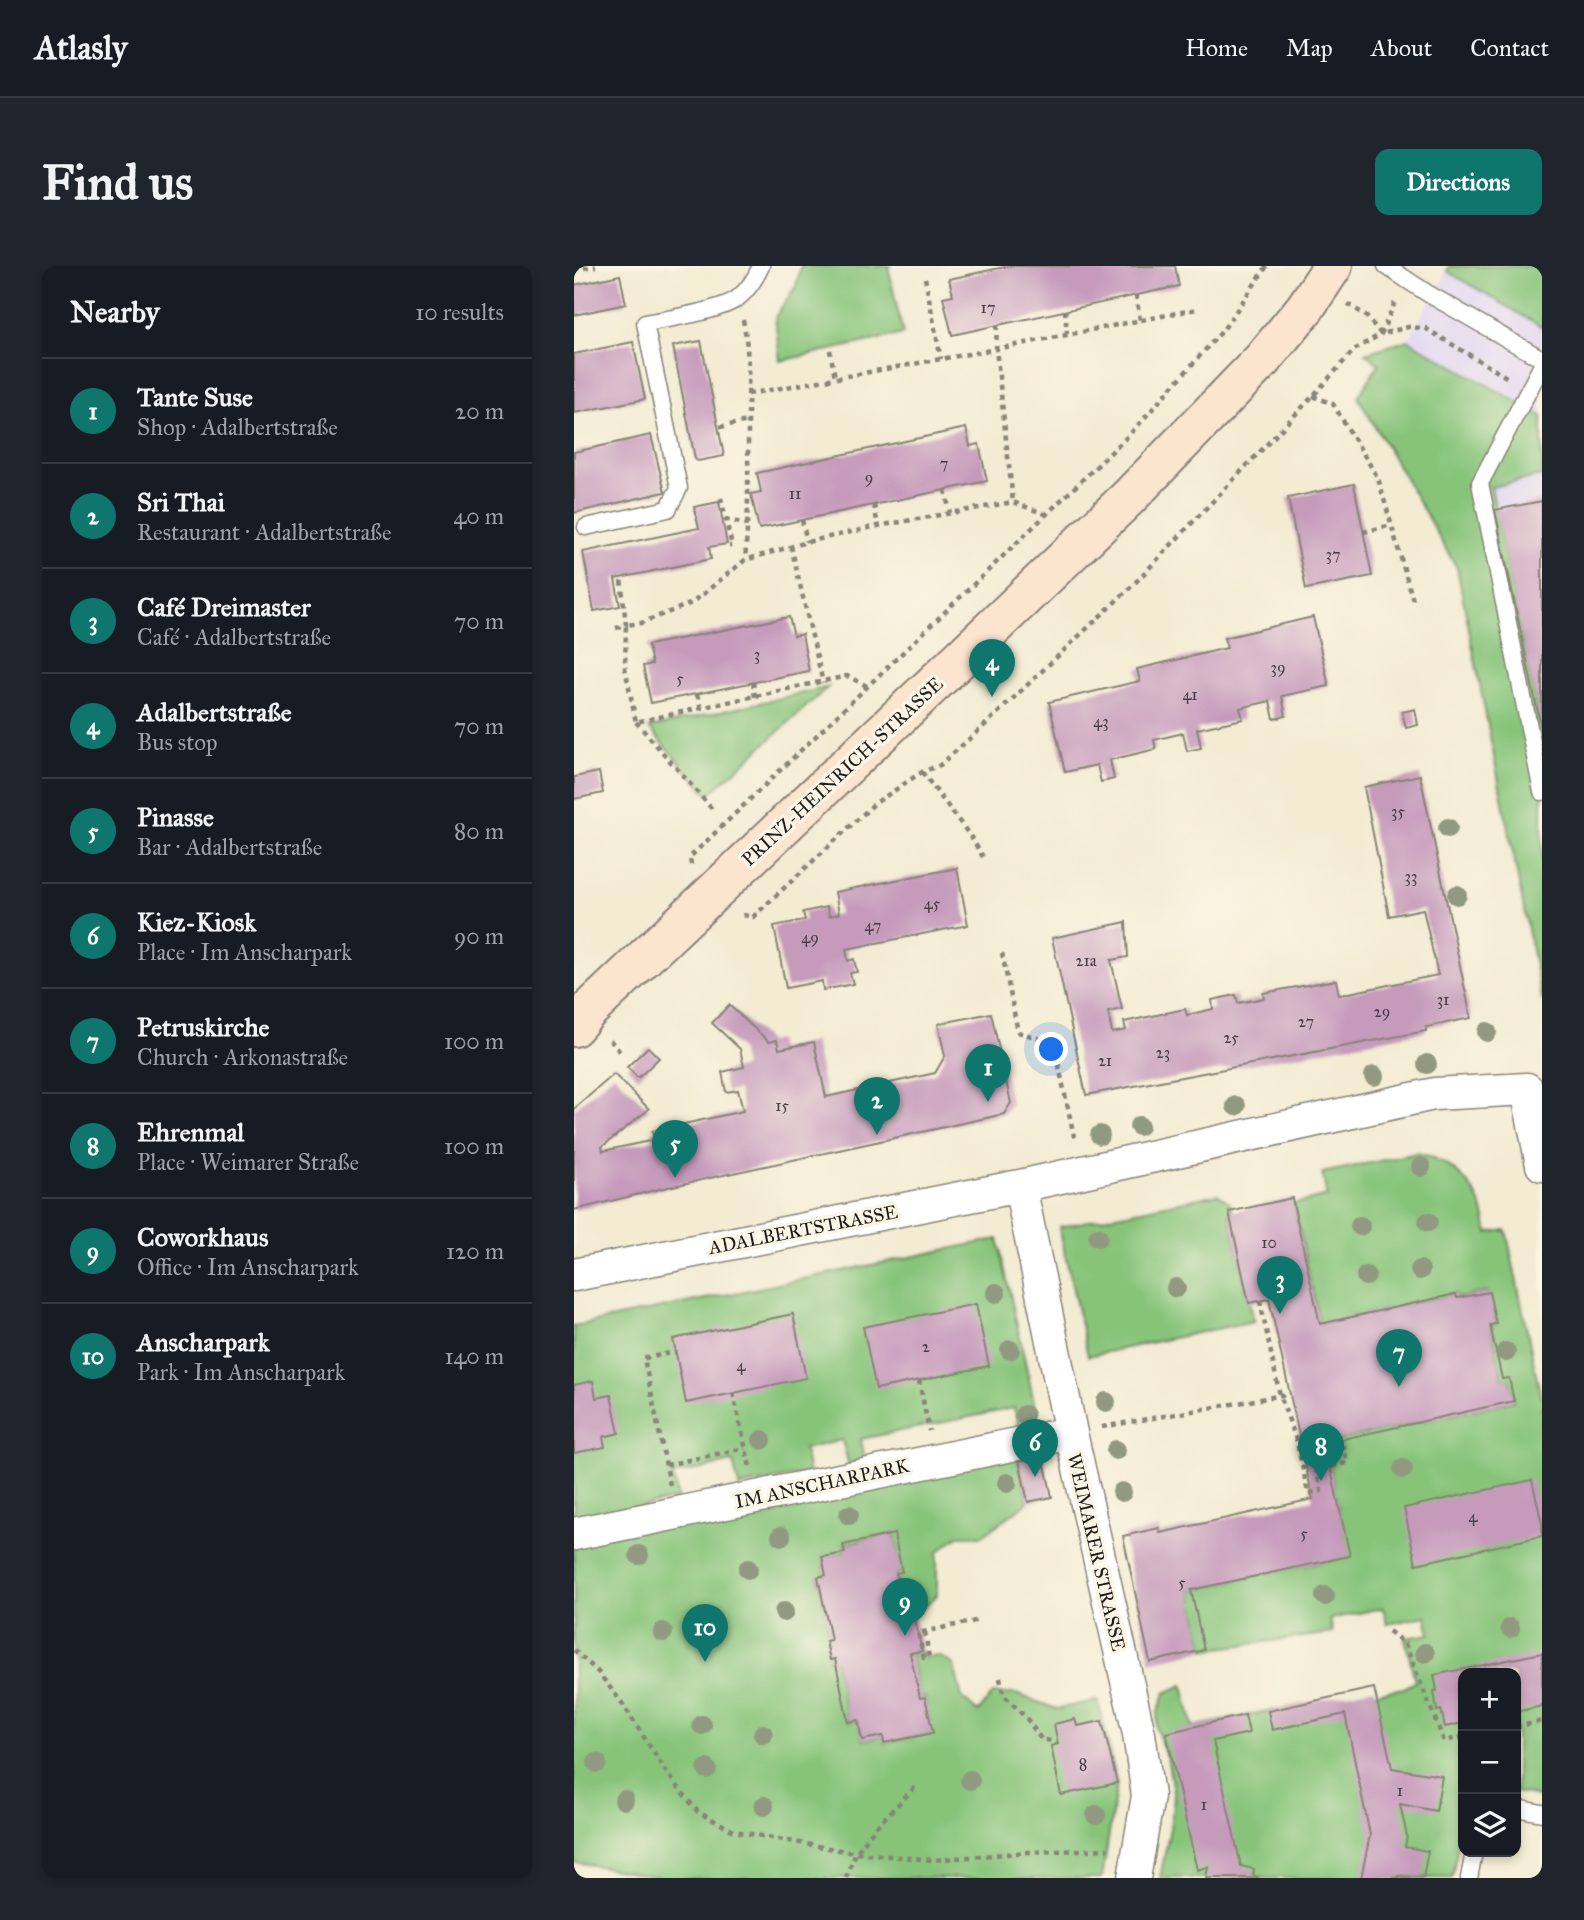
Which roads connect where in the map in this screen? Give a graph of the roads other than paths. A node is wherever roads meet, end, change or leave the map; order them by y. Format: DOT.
graph roads {
  1 [pos="761,266"];
  2 [pos="1333,266"];
  3 [pos="1386,266"];
  4 [pos="1542,359"];
  5 [pos="1542,365"];
  6 [pos="586,527"];
  7 [pos="1542,792"];
  8 [pos="574,1027"];
  9 [pos="1534,1088"];
  10 [pos="1542,1165"];
  11 [pos="1020,1186"];
  12 [pos="574,1275"];
  13 [pos="1071,1433"];
  14 [pos="574,1534"];
  15 [pos="1521,1809"];
  16 [pos="1542,1813"];
  17 [pos="1473,1857"];
  18 [pos="1137,1865"];
  19 [pos="1469,1878"];
  1 -- 6 [label="lane"];
  2 -- 8 [label="main road, PRINZ-HEINRICH-STRASSE"];
  3 -- 4 [label="lane"];
  5 -- 7 [label="lane"];
  9 -- 10 [label="street"];
  9 -- 11 [label="street, ADALBERTSTRASSE"];
  11 -- 12 [label="street, ADALBERTSTRASSE"];
  11 -- 13 [label="street, WEIMARER STRASSE"];
  13 -- 14 [label="street, IM ANSCHARPARK"];
  13 -- 18 [label="street, WEIMARER STRASSE"];
  15 -- 16 [label="lane"];
  17 -- 19 [label="lane"];
}
